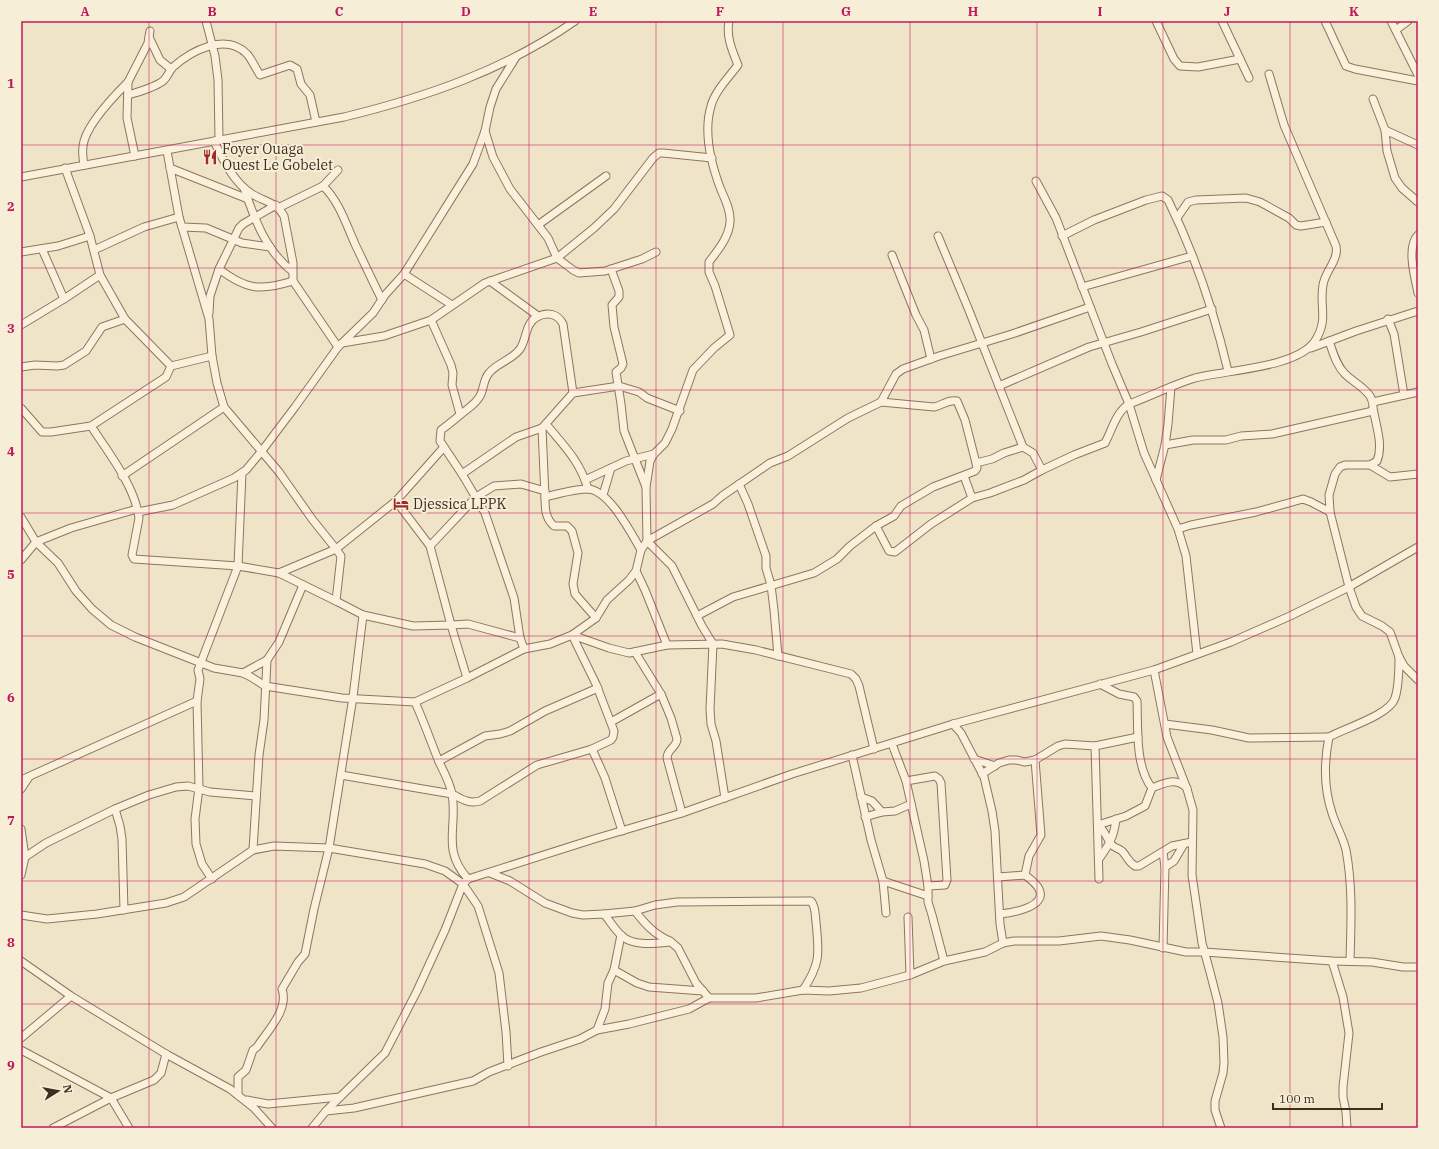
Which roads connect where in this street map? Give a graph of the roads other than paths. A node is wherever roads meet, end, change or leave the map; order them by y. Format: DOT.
graph roads {
  1 [pos="206,21"];
  2 [pos="575,21"];
  3 [pos="729,21"];
  4 [pos="1156,21"];
  5 [pos="1222,21"];
  6 [pos="1325,21"];
  7 [pos="1391,21"];
  8 [pos="1408,21"];
  9 [pos="1396,30"];
  10 [pos="212,45"];
  11 [pos="516,57"];
  12 [pos="1240,59"];
  13 [pos="171,69"];
  14 [pos="1269,74"];
  15 [pos="1418,75"];
  16 [pos="1249,78"];
  17 [pos="1418,81"];
  18 [pos="128,82"];
  19 [pos="128,95"];
  20 [pos="1372,99"];
  21 [pos="316,122"];
  22 [pos="1385,130"];
  23 [pos="485,131"];
  24 [pos="217,140"];
  25 [pos="1418,145"];
  26 [pos="167,151"];
  27 [pos="135,156"];
  28 [pos="712,158"];
  29 [pos="84,165"];
  30 [pos="65,168"];
  31 [pos="170,168"];
  32 [pos="338,170"];
  33 [pos="606,176"];
  34 [pos="21,177"];
  35 [pos="1036,181"];
  36 [pos="323,186"];
  37 [pos="244,188"];
  38 [pos="248,199"];
  39 [pos="1418,202"];
  40 [pos="277,206"];
  41 [pos="179,217"];
  42 [pos="254,217"];
  43 [pos="1177,218"];
  44 [pos="1326,222"];
  45 [pos="538,225"];
  46 [pos="182,226"];
  47 [pos="1418,235"];
  48 [pos="90,236"];
  49 [pos="938,236"];
  50 [pos="1062,236"];
  51 [pos="233,240"];
  52 [pos="270,247"];
  53 [pos="42,248"];
  54 [pos="94,250"];
  55 [pos="21,252"];
  56 [pos="656,252"];
  57 [pos="892,255"];
  58 [pos="1192,256"];
  59 [pos="557,258"];
  60 [pos="219,269"];
  61 [pos="611,269"];
  62 [pos="292,271"];
  63 [pos="404,274"];
  64 [pos="100,275"];
  65 [pos="294,281"];
  66 [pos="490,281"];
  67 [pos="1082,287"];
  68 [pos="1418,293"];
  69 [pos="64,299"];
  70 [pos="382,300"];
  71 [pos="452,305"];
  72 [pos="1090,307"];
  73 [pos="1212,309"];
  74 [pos="1418,311"];
  75 [pos="538,316"];
  76 [pos="126,319"];
  77 [pos="209,319"];
  78 [pos="1388,319"];
  79 [pos="431,320"];
  80 [pos="21,325"];
  81 [pos="1328,341"];
  82 [pos="1104,343"];
  83 [pos="983,344"];
  84 [pos="340,345"];
  85 [pos="1307,350"];
  86 [pos="212,356"];
  87 [pos="931,359"];
  88 [pos="171,366"];
  89 [pos="21,367"];
  90 [pos="1228,371"];
  91 [pos="619,386"];
  92 [pos="999,386"];
  93 [pos="1171,387"];
  94 [pos="1418,392"];
  95 [pos="573,393"];
  96 [pos="1404,395"];
  97 [pos="881,402"];
  98 [pos="1373,402"];
  99 [pos="1129,404"];
  100 [pos="21,408"];
  101 [pos="224,408"];
  102 [pos="680,411"];
  103 [pos="1373,411"];
  104 [pos="460,414"];
  105 [pos="91,426"];
  106 [pos="544,426"];
  107 [pos="1165,445"];
  108 [pos="444,447"];
  109 [pos="1023,447"];
  110 [pos="261,452"];
  111 [pos="654,454"];
  112 [pos="634,459"];
  113 [pos="976,463"];
  114 [pos="1370,465"];
  115 [pos="610,468"];
  116 [pos="1042,470"];
  117 [pos="242,473"];
  118 [pos="462,474"];
  119 [pos="1418,474"];
  120 [pos="122,476"];
  121 [pos="964,476"];
  122 [pos="585,480"];
  123 [pos="1156,480"];
  124 [pos="739,484"];
  125 [pos="646,487"];
  126 [pos="588,489"];
  127 [pos="545,494"];
  128 [pos="604,495"];
  129 [pos="476,497"];
  130 [pos="972,498"];
  131 [pos="396,501"];
  132 [pos="137,510"];
  133 [pos="1330,512"];
  134 [pos="21,517"];
  135 [pos="876,526"];
  136 [pos="1178,529"];
  137 [pos="647,541"];
  138 [pos="36,542"];
  139 [pos="430,546"];
  140 [pos="1418,547"];
  141 [pos="336,549"];
  142 [pos="641,550"];
  143 [pos="21,560"];
  144 [pos="238,566"];
  145 [pos="636,571"];
  146 [pos="279,573"];
  147 [pos="303,585"];
  148 [pos="771,585"];
  149 [pos="1349,587"];
  150 [pos="336,601"];
  151 [pos="363,615"];
  152 [pos="697,616"];
  153 [pos="596,618"];
  154 [pos="451,625"];
  155 [pos="572,635"];
  156 [pos="520,638"];
  157 [pos="712,644"];
  158 [pos="667,646"];
  159 [pos="524,649"];
  160 [pos="635,652"];
  161 [pos="1197,654"];
  162 [pos="778,656"];
  163 [pos="1399,658"];
  164 [pos="267,660"];
  165 [pos="202,662"];
  166 [pos="1154,670"];
  167 [pos="243,673"];
  168 [pos="467,678"];
  169 [pos="1418,680"];
  170 [pos="1100,684"];
  171 [pos="265,686"];
  172 [pos="598,688"];
  173 [pos="661,694"];
  174 [pos="353,698"];
  175 [pos="197,701"];
  176 [pos="415,702"];
  177 [pos="611,722"];
  178 [pos="953,724"];
  179 [pos="1165,724"];
  180 [pos="1138,737"];
  181 [pos="1329,737"];
  182 [pos="892,744"];
  183 [pos="1095,746"];
  184 [pos="592,749"];
  185 [pos="874,749"];
  186 [pos="852,755"];
  187 [pos="974,759"];
  188 [pos="439,760"];
  189 [pos="1035,760"];
  190 [pos="995,766"];
  191 [pos="982,774"];
  192 [pos="341,775"];
  193 [pos="29,776"];
  194 [pos="21,780"];
  195 [pos="906,781"];
  196 [pos="199,788"];
  197 [pos="1152,788"];
  198 [pos="1187,788"];
  199 [pos="21,789"];
  200 [pos="452,794"];
  201 [pos="256,796"];
  202 [pos="860,797"];
  203 [pos="725,798"];
  204 [pos="911,804"];
  205 [pos="115,809"];
  206 [pos="882,812"];
  207 [pos="682,813"];
  208 [pos="866,817"];
  209 [pos="1116,819"];
  210 [pos="1098,825"];
  211 [pos="21,829"];
  212 [pos="622,831"];
  213 [pos="1188,843"];
  214 [pos="1111,844"];
  215 [pos="329,848"];
  216 [pos="253,850"];
  217 [pos="1163,852"];
  218 [pos="25,857"];
  219 [pos="1099,860"];
  220 [pos="1165,867"];
  221 [pos="490,873"];
  222 [pos="1026,875"];
  223 [pos="21,876"];
  224 [pos="998,877"];
  225 [pos="212,879"];
  226 [pos="1099,879"];
  227 [pos="466,881"];
  228 [pos="883,881"];
  229 [pos="928,886"];
  230 [pos="928,896"];
  231 [pos="124,910"];
  232 [pos="635,911"];
  233 [pos="886,913"];
  234 [pos="604,914"];
  235 [pos="1000,914"];
  236 [pos="21,915"];
  237 [pos="908,917"];
  238 [pos="621,935"];
  239 [pos="671,942"];
  240 [pos="1003,944"];
  241 [pos="1163,948"];
  242 [pos="1204,952"];
  243 [pos="944,960"];
  244 [pos="21,961"];
  245 [pos="1332,961"];
  246 [pos="1350,961"];
  247 [pos="1418,967"];
  248 [pos="614,970"];
  249 [pos="910,975"];
  250 [pos="803,990"];
  251 [pos="703,991"];
  252 [pos="72,996"];
  253 [pos="709,998"];
  254 [pos="597,1030"];
  255 [pos="21,1038"];
  256 [pos="21,1050"];
  257 [pos="166,1054"];
  258 [pos="508,1066"];
  259 [pos="238,1094"];
  260 [pos="340,1097"];
  261 [pos="111,1098"];
  262 [pos="246,1100"];
  263 [pos="326,1111"];
  264 [pos="57,1127"];
  265 [pos="129,1128"];
  266 [pos="272,1128"];
  267 [pos="312,1128"];
  268 [pos="1220,1128"];
  269 [pos="1347,1128"];
  1 -- 10 [label="street"];
  2 -- 11 [label="street"];
  3 -- 28 [label="street"];
  4 -- 12 [label="street"];
  5 -- 12 [label="street"];
  6 -- 17 [label="street"];
  7 -- 9 [label="street"];
  8 -- 9 [label="street"];
  9 -- 15 [label="street"];
  10 -- 13 [label="street"];
  10 -- 21 [label="street"];
  10 -- 24 [label="street"];
  11 -- 21 [label="street"];
  11 -- 23 [label="street"];
  12 -- 16 [label="street"];
  13 -- 18 [label="street"];
  13 -- 19 [label="street"];
  14 -- 44 [label="street"];
  18 -- 19 [label="street"];
  18 -- 29 [label="street"];
  19 -- 27 [label="street"];
  20 -- 22 [label="street"];
  21 -- 24 [label="street"];
  22 -- 25 [label="street"];
  22 -- 39 [label="street"];
  23 -- 45 [label="street"];
  23 -- 63 [label="street"];
  24 -- 26 [label="street"];
  24 -- 37 [label="street"];
  26 -- 27 [label="street"];
  26 -- 31 [label="street"];
  27 -- 29 [label="street"];
  28 -- 59 [label="street"];
  28 -- 102 [label="street"];
  29 -- 30 [label="street"];
  30 -- 34 [label="street"];
  30 -- 48 [label="street"];
  31 -- 38 [label="street"];
  31 -- 41 [label="street"];
  32 -- 36 [label="street"];
  33 -- 45 [label="street"];
  35 -- 50 [label="street"];
  36 -- 40 [label="street"];
  36 -- 70 [label="street"];
  37 -- 38 [label="street"];
  37 -- 40 [label="street"];
  38 -- 42 [label="street"];
  40 -- 42 [label="street"];
  40 -- 62 [label="street"];
  41 -- 46 [label="street"];
  41 -- 54 [label="street"];
  42 -- 51 [label="street"];
  42 -- 52 [label="street"];
  43 -- 44 [label="street"];
  43 -- 50 [label="street"];
  43 -- 58 [label="street"];
  44 -- 85 [label="street"];
  45 -- 59 [label="street"];
  46 -- 51 [label="street"];
  46 -- 77 [label="street"];
  47 -- 68 [label="street"];
  48 -- 53 [label="street"];
  48 -- 54 [label="street"];
  49 -- 83 [label="street"];
  50 -- 67 [label="street"];
  51 -- 52 [label="street"];
  51 -- 60 [label="street"];
  52 -- 62 [label="street"];
  53 -- 55 [label="street"];
  53 -- 69 [label="street"];
  54 -- 64 [label="street"];
  56 -- 61 [label="street"];
  57 -- 87 [label="street"];
  58 -- 67 [label="street"];
  58 -- 73 [label="street"];
  59 -- 61 [label="street"];
  59 -- 66 [label="street"];
  60 -- 65 [label="street"];
  60 -- 77 [label="street"];
  61 -- 91 [label="street"];
  62 -- 65 [label="street"];
  63 -- 70 [label="street"];
  63 -- 71 [label="street"];
  64 -- 69 [label="street"];
  64 -- 76 [label="street"];
  65 -- 84 [label="street"];
  66 -- 71 [label="street"];
  66 -- 75 [label="street"];
  67 -- 72 [label="street"];
  69 -- 80 [label="street"];
  70 -- 84 [label="street"];
  71 -- 79 [label="street"];
  72 -- 82 [label="street"];
  72 -- 83 [label="street"];
  73 -- 82 [label="street"];
  73 -- 90 [label="street"];
  74 -- 78 [label="street"];
  75 -- 95 [label="street"];
  75 -- 104 [label="street"];
  76 -- 88 [label="street"];
  76 -- 89 [label="street"];
  77 -- 86 [label="street"];
  78 -- 81 [label="street"];
  78 -- 96 [label="street"];
  79 -- 84 [label="street"];
  79 -- 104 [label="street"];
  81 -- 85 [label="street"];
  81 -- 98 [label="street"];
  82 -- 92 [label="street"];
  82 -- 99 [label="street"];
  83 -- 87 [label="street"];
  83 -- 92 [label="street"];
  84 -- 110 [label="street"];
  85 -- 90 [label="street"];
  86 -- 88 [label="street"];
  86 -- 101 [label="street"];
  87 -- 97 [label="street"];
  88 -- 105 [label="street"];
  90 -- 93 [label="street"];
  91 -- 95 [label="street"];
  91 -- 102 [label="street"];
  91 -- 112 [label="street"];
  92 -- 109 [label="street"];
  93 -- 99 [label="street"];
  93 -- 107 [label="street"];
  94 -- 96 [label="street"];
  95 -- 106 [label="street"];
  96 -- 98 [label="street"];
  97 -- 113 [label="street"];
  97 -- 124 [label="street"];
  98 -- 103 [label="street"];
  99 -- 116 [label="street"];
  99 -- 123 [label="street"];
  100 -- 105 [label="street"];
  101 -- 110 [label="street"];
  101 -- 120 [label="street"];
  102 -- 111 [label="street"];
  103 -- 107 [label="street"];
  103 -- 114 [label="street"];
  104 -- 108 [label="street"];
  105 -- 120 [label="street"];
  106 -- 118 [label="street"];
  106 -- 122 [label="street"];
  106 -- 127 [label="street"];
  107 -- 123 [label="street"];
  108 -- 118 [label="street"];
  108 -- 131 [label="street"];
  109 -- 113 [label="street"];
  109 -- 116 [label="street"];
  110 -- 117 [label="street"];
  110 -- 141 [label="street"];
  111 -- 112 [label="street"];
  111 -- 125 [label="street"];
  112 -- 115 [label="street"];
  112 -- 125 [label="street"];
  113 -- 121 [label="street"];
  114 -- 119 [label="street"];
  114 -- 133 [label="street"];
  115 -- 122 [label="street"];
  115 -- 128 [label="street"];
  116 -- 130 [label="street"];
  117 -- 132 [label="street"];
  117 -- 144 [label="street"];
  118 -- 129 [label="street"];
  120 -- 132 [label="street"];
  121 -- 130 [label="street"];
  121 -- 135 [label="street"];
  122 -- 126 [label="street"];
  123 -- 136 [label="street"];
  124 -- 137 [label="street"];
  124 -- 148 [label="street"];
  125 -- 137 [label="street"];
  126 -- 127 [label="street"];
  126 -- 128 [label="street"];
  127 -- 129 [label="street"];
  127 -- 153 [label="street"];
  128 -- 142 [label="street"];
  129 -- 139 [label="street"];
  129 -- 156 [label="street"];
  130 -- 135 [label="street"];
  131 -- 139 [label="street"];
  131 -- 141 [label="street"];
  132 -- 138 [label="street"];
  132 -- 144 [label="street"];
  133 -- 136 [label="street"];
  133 -- 149 [label="street"];
  134 -- 138 [label="street"];
  135 -- 148 [label="street"];
  136 -- 161 [label="street"];
  137 -- 142 [label="street"];
  137 -- 152 [label="street"];
  138 -- 143 [label="street"];
  138 -- 165 [label="street"];
  139 -- 154 [label="street"];
  140 -- 149 [label="street"];
  141 -- 146 [label="street"];
  141 -- 150 [label="street"];
  142 -- 145 [label="street"];
  144 -- 146 [label="street"];
  144 -- 165 [label="street"];
  145 -- 153 [label="street"];
  145 -- 158 [label="street"];
  146 -- 147 [label="street"];
  147 -- 150 [label="street"];
  147 -- 164 [label="street"];
  148 -- 152 [label="street"];
  148 -- 162 [label="street"];
  149 -- 161 [label="street"];
  149 -- 163 [label="street"];
  150 -- 151 [label="street"];
  151 -- 154 [label="street"];
  151 -- 174 [label="street"];
  152 -- 157 [label="street"];
  153 -- 155 [label="street"];
  154 -- 156 [label="street"];
  154 -- 168 [label="street"];
  155 -- 159 [label="street"];
  155 -- 160 [label="street"];
  155 -- 172 [label="street"];
  156 -- 159 [label="street"];
  157 -- 158 [label="street"];
  157 -- 162 [label="street"];
  157 -- 203 [label="street"];
  158 -- 160 [label="street"];
  159 -- 168 [label="street"];
  160 -- 173 [label="street"];
  161 -- 166 [label="street"];
  162 -- 185 [label="street"];
  163 -- 169 [label="street"];
  163 -- 181 [label="street"];
  164 -- 167 [label="street"];
  164 -- 171 [label="street"];
  165 -- 167 [label="street"];
  165 -- 175 [label="street"];
  166 -- 170 [label="street"];
  166 -- 179 [label="street"];
  167 -- 171 [label="street"];
  168 -- 176 [label="street"];
  170 -- 178 [label="street"];
  170 -- 180 [label="street"];
  171 -- 174 [label="street"];
  171 -- 201 [label="street"];
  172 -- 177 [label="street"];
  172 -- 188 [label="street"];
  173 -- 177 [label="street"];
  173 -- 207 [label="street"];
  174 -- 176 [label="street"];
  174 -- 192 [label="street"];
  175 -- 193 [label="street"];
  175 -- 196 [label="street"];
  176 -- 188 [label="street"];
  177 -- 184 [label="street"];
  178 -- 182 [label="street"];
  178 -- 187 [label="street"];
  179 -- 181 [label="street"];
  179 -- 198 [label="street"];
  180 -- 183 [label="street"];
  180 -- 197 [label="street"];
  181 -- 246 [label="street"];
  182 -- 185 [label="street"];
  182 -- 195 [label="street"];
  183 -- 189 [label="street"];
  183 -- 210 [label="street"];
  184 -- 200 [label="street"];
  184 -- 212 [label="street"];
  185 -- 186 [label="street"];
  186 -- 202 [label="street"];
  186 -- 203 [label="street"];
  187 -- 190 [label="street"];
  187 -- 191 [label="street"];
  188 -- 200 [label="street"];
  189 -- 190 [label="street"];
  189 -- 222 [label="street"];
  190 -- 191 [label="street"];
  191 -- 224 [label="street"];
  192 -- 200 [label="street"];
  192 -- 215 [label="street"];
  193 -- 194 [label="street"];
  193 -- 199 [label="street"];
  195 -- 204 [label="street"];
  195 -- 229 [label="street"];
  196 -- 201 [label="street"];
  196 -- 205 [label="street"];
  196 -- 225 [label="street"];
  197 -- 198 [label="street"];
  197 -- 209 [label="street"];
  198 -- 213 [label="street"];
  200 -- 227 [label="street"];
  201 -- 216 [label="street"];
  202 -- 206 [label="street"];
  202 -- 208 [label="street"];
  203 -- 207 [label="street"];
  204 -- 206 [label="street"];
  204 -- 229 [label="street"];
  205 -- 218 [label="street"];
  205 -- 231 [label="street"];
  206 -- 208 [label="street"];
  207 -- 212 [label="street"];
  208 -- 228 [label="street"];
  209 -- 210 [label="street"];
  209 -- 214 [label="street"];
  210 -- 214 [label="street"];
  210 -- 219 [label="street"];
  211 -- 218 [label="street"];
  212 -- 221 [label="street"];
  213 -- 217 [label="street"];
  213 -- 220 [label="street"];
  213 -- 242 [label="street"];
  214 -- 217 [label="street"];
  214 -- 219 [label="street"];
  215 -- 216 [label="street"];
  215 -- 227 [label="street"];
  215 -- 259 [label="street"];
  216 -- 225 [label="street"];
  217 -- 220 [label="street"];
  218 -- 223 [label="street"];
  219 -- 226 [label="street"];
  220 -- 241 [label="street"];
  221 -- 227 [label="street"];
  221 -- 234 [label="street"];
  222 -- 224 [label="street"];
  222 -- 235 [label="street"];
  224 -- 235 [label="street"];
  225 -- 231 [label="street"];
  227 -- 258 [label="street"];
  227 -- 260 [label="street"];
  228 -- 230 [label="street"];
  228 -- 233 [label="street"];
  229 -- 230 [label="street"];
  230 -- 243 [label="street"];
  231 -- 236 [label="street"];
  232 -- 234 [label="street"];
  232 -- 239 [label="street"];
  232 -- 250 [label="street"];
  234 -- 238 [label="street"];
  235 -- 240 [label="street"];
  237 -- 249 [label="street"];
  238 -- 239 [label="street"];
  238 -- 248 [label="street"];
  239 -- 251 [label="street"];
  240 -- 241 [label="street"];
  240 -- 243 [label="street"];
  241 -- 242 [label="street"];
  242 -- 245 [label="street"];
  242 -- 268 [label="street"];
  243 -- 249 [label="street"];
  244 -- 252 [label="street"];
  245 -- 246 [label="street"];
  245 -- 269 [label="street"];
  246 -- 247 [label="street"];
  248 -- 251 [label="street"];
  248 -- 254 [label="street"];
  249 -- 250 [label="street"];
  250 -- 253 [label="street"];
  251 -- 253 [label="street"];
  252 -- 255 [label="street"];
  252 -- 257 [label="street"];
  253 -- 254 [label="street"];
  254 -- 258 [label="street"];
  256 -- 261 [label="street"];
  257 -- 259 [label="street"];
  257 -- 261 [label="street"];
  258 -- 263 [label="street"];
  259 -- 262 [label="street"];
  260 -- 262 [label="street"];
  260 -- 263 [label="street"];
  261 -- 264 [label="street"];
  261 -- 265 [label="street"];
  262 -- 266 [label="street"];
  263 -- 267 [label="street"];
}
